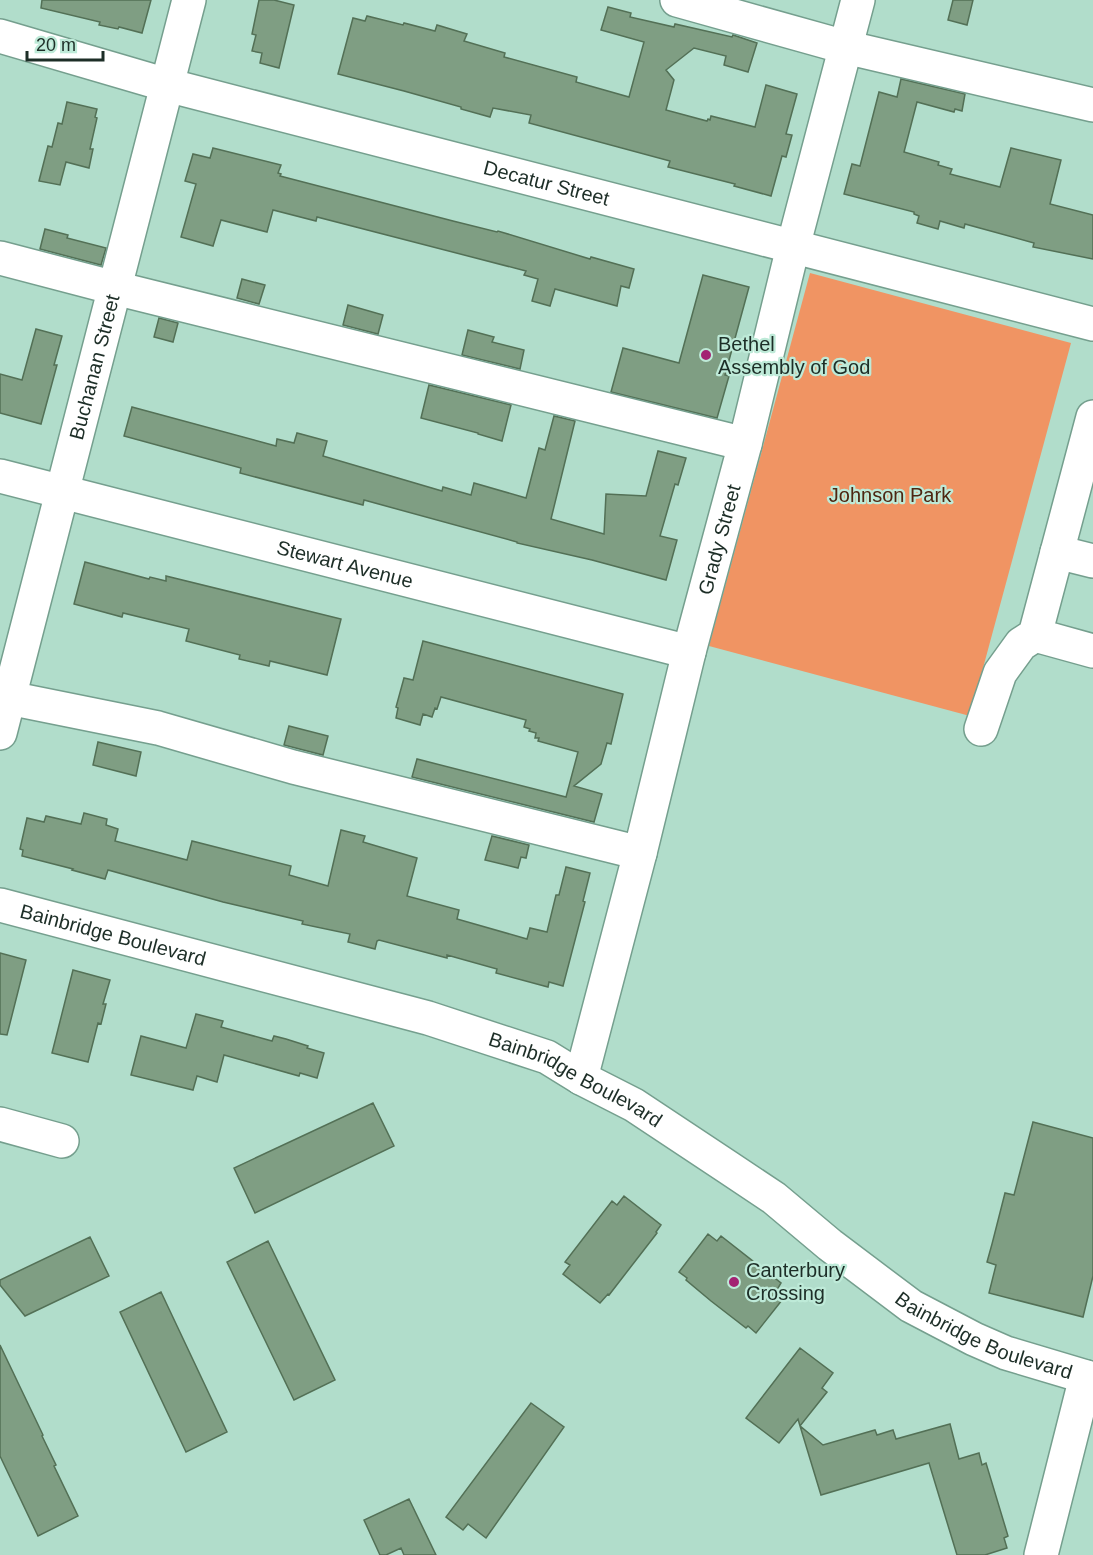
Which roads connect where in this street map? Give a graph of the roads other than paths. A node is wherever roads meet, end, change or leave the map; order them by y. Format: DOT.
graph roads {
  1 [pos="189,0"];
  2 [pos="677,0"];
  3 [pos="858,0"];
  4 [pos="0,36"];
  5 [pos="845,46"];
  6 [pos="167,85"];
  7 [pos="1093,105"];
  8 [pos="793,247"];
  9 [pos="0,258"];
  10 [pos="115,288"];
  11 [pos="1093,324"];
  12 [pos="1093,417"];
  13 [pos="745,444"];
  14 [pos="0,476"];
  15 [pos="1084,487"];
  16 [pos="62,492"];
  17 [pos="1057,552"];
  18 [pos="1093,561"];
  19 [pos="1035,635"];
  20 [pos="1093,651"];
  21 [pos="689,652"];
  22 [pos="9,698"];
  23 [pos="981,729"];
  24 [pos="0,733"];
  25 [pos="640,853"];
  26 [pos="0,905"];
  27 [pos="581,1078"];
  28 [pos="0,1124"];
  29 [pos="62,1141"];
  30 [pos="1089,1378"];
  31 [pos="1041,1555"];
  1 -- 6 [label="street, Buchanan Street"];
  2 -- 5 [label="street"];
  3 -- 5 [label="street, Grady Street"];
  4 -- 6 [label="street, Decatur Street"];
  5 -- 7 [label="street"];
  5 -- 8 [label="street, Grady Street"];
  6 -- 8 [label="street, Decatur Street"];
  6 -- 10 [label="street, Buchanan Street"];
  8 -- 11 [label="street, Decatur Street"];
  8 -- 13 [label="street, Grady Street"];
  9 -- 10 [label="street"];
  10 -- 13 [label="street"];
  10 -- 16 [label="street, Buchanan Street"];
  12 -- 15 [label="street"];
  13 -- 21 [label="street, Grady Street"];
  14 -- 16 [label="street, Stewart Avenue"];
  15 -- 17 [label="street"];
  16 -- 21 [label="street, Stewart Avenue"];
  16 -- 22 [label="street, Buchanan Street"];
  17 -- 18 [label="street"];
  17 -- 19 [label="street"];
  19 -- 20 [label="street"];
  19 -- 23 [label="street"];
  21 -- 25 [label="street, Grady Street"];
  22 -- 24 [label="street, Buchanan Street"];
  22 -- 25 [label="street"];
  25 -- 27 [label="street, Grady Street"];
  26 -- 27 [label="street, Bainbridge Boulevard"];
  27 -- 30 [label="street, Bainbridge Boulevard"];
  28 -- 29 [label="street"];
  30 -- 31 [label="street"];
}
